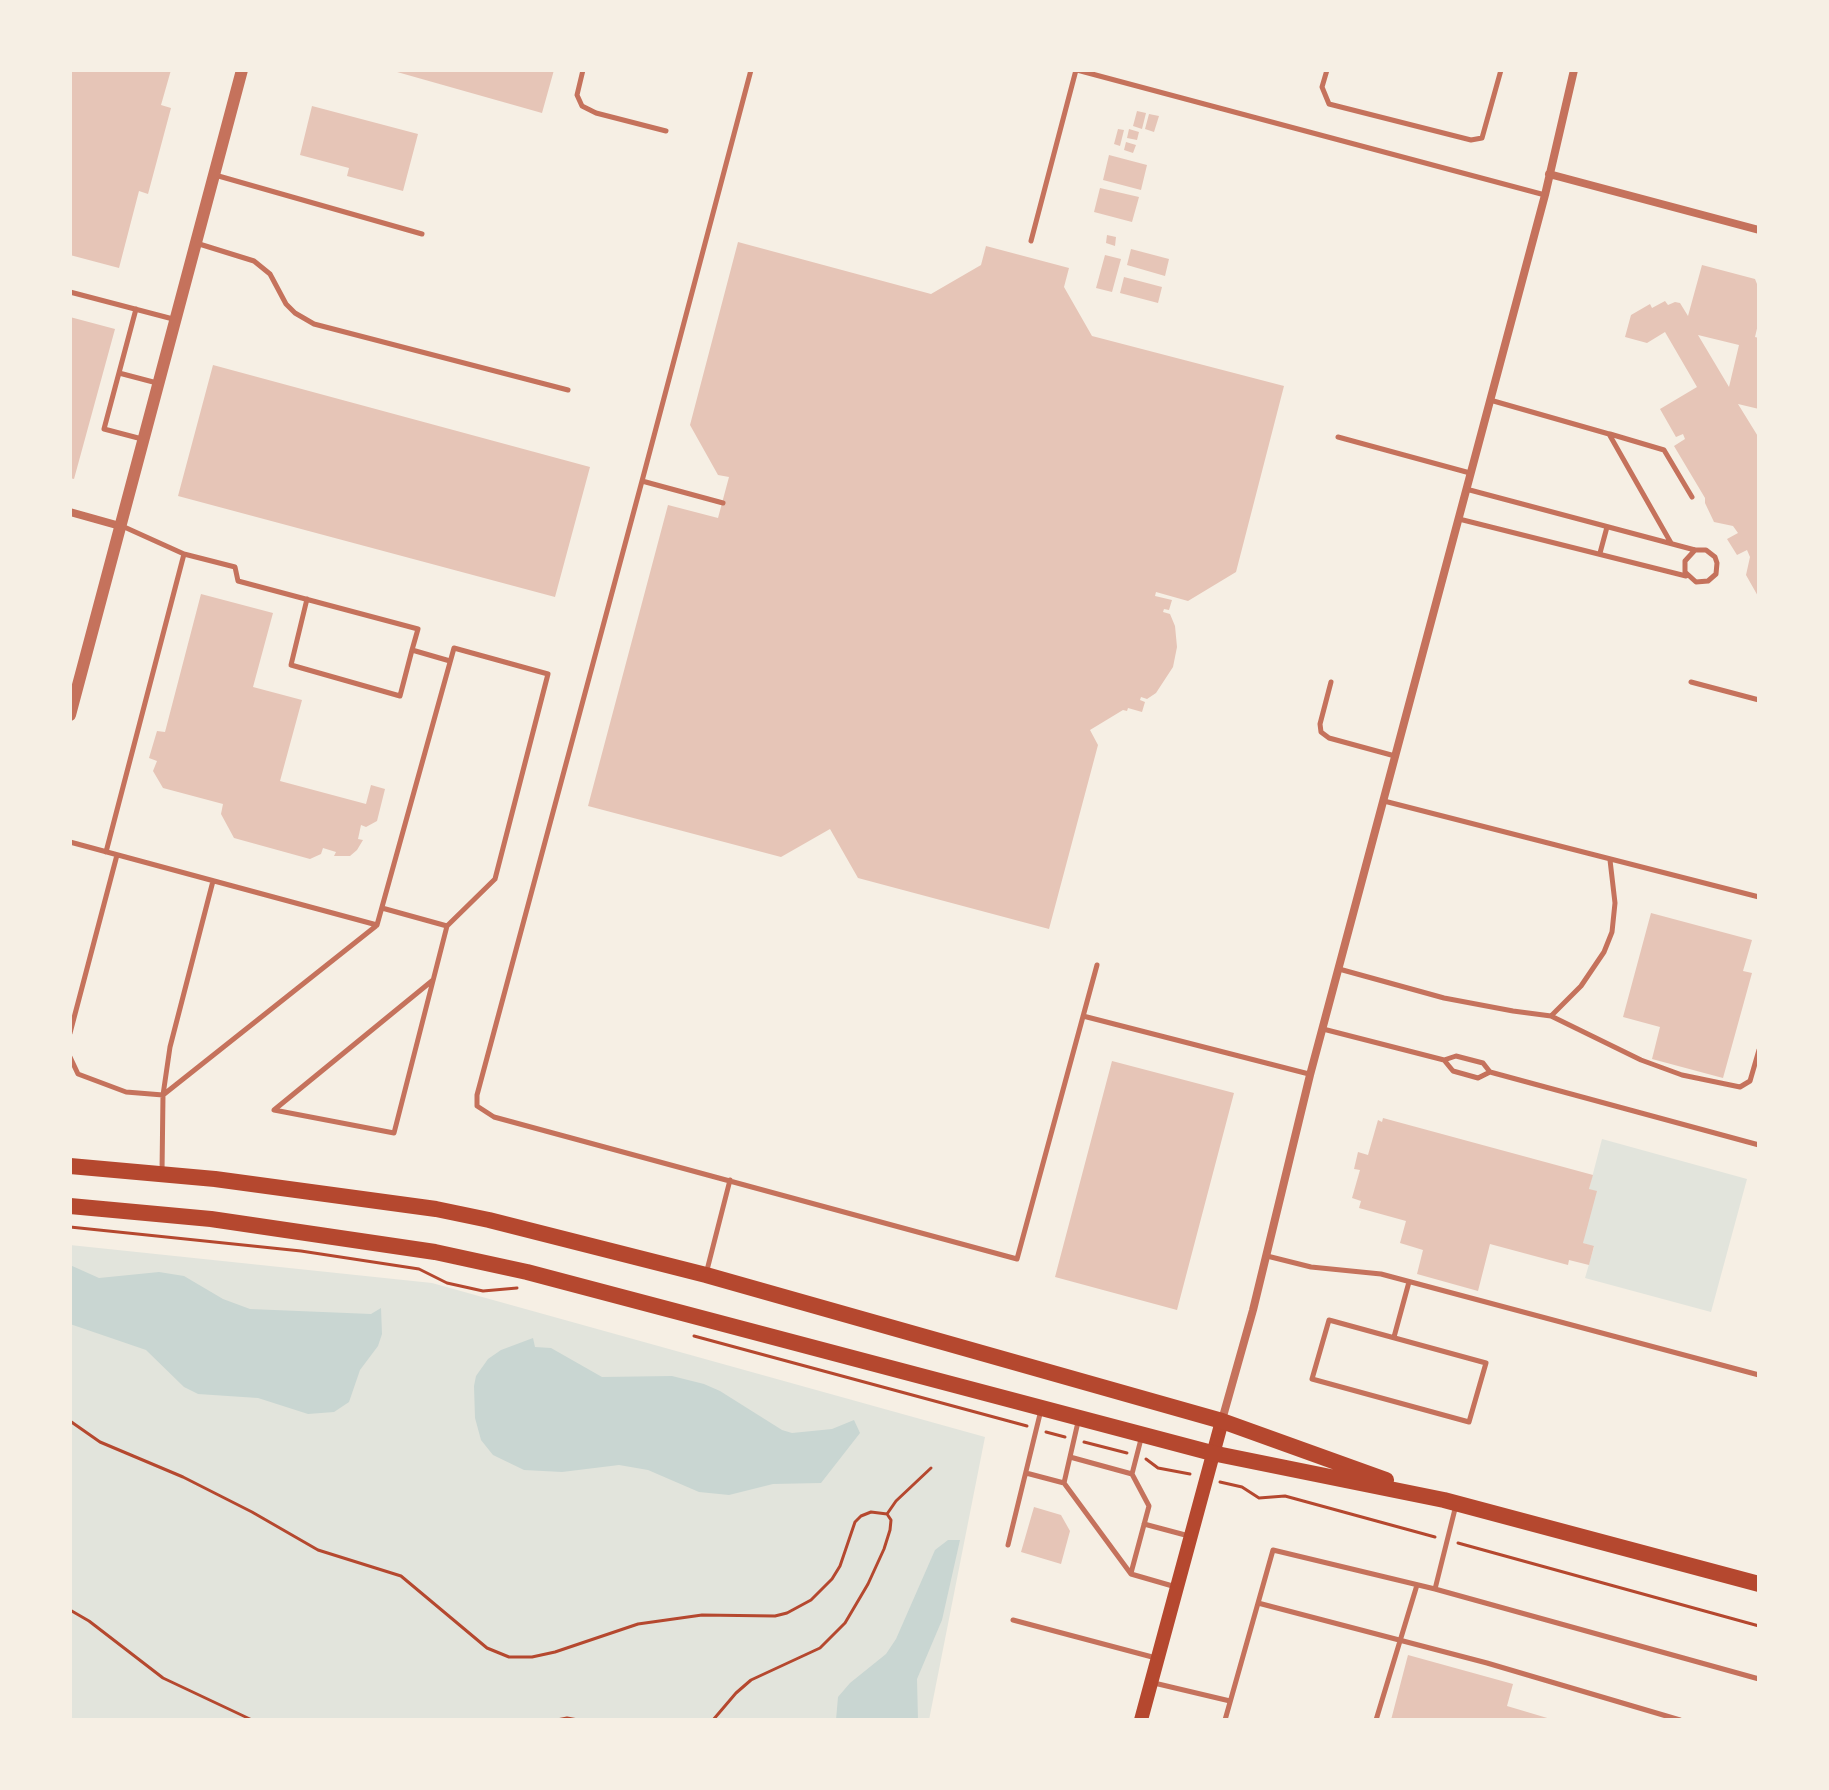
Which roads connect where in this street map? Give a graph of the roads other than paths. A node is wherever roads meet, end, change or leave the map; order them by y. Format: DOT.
graph roads {
  1 [pos="242,70"];
  2 [pos="583,70"];
  3 [pos="751,70"];
  4 [pos="1076,70"];
  5 [pos="1327,70"];
  6 [pos="1501,70"];
  7 [pos="1574,70"];
  8 [pos="666,131"];
  9 [pos="1549,174"];
  10 [pos="214,175"];
  11 [pos="1545,195"];
  12 [pos="1759,230"];
  13 [pos="422,234"];
  14 [pos="1031,241"];
  15 [pos="195,243"];
  16 [pos="70,292"];
  17 [pos="136,309"];
  18 [pos="175,320"];
  19 [pos="119,373"];
  20 [pos="158,383"];
  21 [pos="568,390"];
  22 [pos="1489,400"];
  23 [pos="1609,434"];
  24 [pos="1338,437"];
  25 [pos="143,439"];
  26 [pos="1470,473"];
  27 [pos="642,481"];
  28 [pos="1466,489"];
  29 [pos="1692,497"];
  30 [pos="723,503"];
  31 [pos="70,512"];
  32 [pos="1458,518"];
  33 [pos="120,526"];
  34 [pos="1607,527"];
  35 [pos="1672,544"];
  36 [pos="1695,550"];
  37 [pos="1600,553"];
  38 [pos="184,554"];
  39 [pos="1687,576"];
  40 [pos="307,599"];
  41 [pos="412,650"];
  42 [pos="450,661"];
  43 [pos="1331,682"];
  44 [pos="1691,682"];
  45 [pos="1759,700"];
  46 [pos="70,715"];
  47 [pos="1395,756"];
  48 [pos="1383,800"];
  49 [pos="70,842"];
  50 [pos="106,852"];
  51 [pos="117,855"];
  52 [pos="1610,860"];
  53 [pos="213,881"];
  54 [pos="1759,897"];
  55 [pos="382,908"];
  56 [pos="377,925"];
  57 [pos="447,926"];
  58 [pos="1097,965"];
  59 [pos="1339,969"];
  60 [pos="433,980"];
  61 [pos="1083,1016"];
  62 [pos="1551,1016"];
  63 [pos="1323,1029"];
  64 [pos="70,1033"];
  65 [pos="1759,1050"];
  66 [pos="70,1057"];
  67 [pos="1444,1060"];
  68 [pos="1490,1072"];
  69 [pos="1310,1075"];
  70 [pos="163,1095"];
  71 [pos="1759,1145"];
  72 [pos="70,1166"];
  73 [pos="162,1173"];
  74 [pos="730,1180"];
  75 [pos="70,1206"];
  76 [pos="1266,1256"];
  77 [pos="706,1275"];
  78 [pos="1409,1282"];
  79 [pos="1394,1337"];
  80 [pos="1759,1375"];
  81 [pos="1042,1406"];
  82 [pos="1080,1417"];
  83 [pos="1222,1421"];
  84 [pos="1143,1434"];
  85 [pos="1212,1453"];
  86 [pos="1070,1457"];
  87 [pos="1026,1473"];
  88 [pos="1132,1474"];
  89 [pos="1064,1483"];
  90 [pos="1450,1502"];
  91 [pos="1144,1524"];
  92 [pos="1190,1536"];
  93 [pos="1008,1545"];
  94 [pos="1131,1574"];
  95 [pos="1759,1584"];
  96 [pos="1417,1585"];
  97 [pos="1176,1587"];
  98 [pos="1435,1589"];
  99 [pos="1258,1603"];
  100 [pos="1013,1620"];
  101 [pos="1400,1640"];
  102 [pos="1157,1658"];
  103 [pos="1759,1679"];
  104 [pos="1151,1682"];
  105 [pos="1230,1701"];
  106 [pos="1141,1720"];
  107 [pos="1225,1720"];
  108 [pos="1376,1720"];
  109 [pos="1680,1720"];
  1 -- 10 [label="street"];
  2 -- 8 [label="lane"];
  3 -- 27 [label="lane"];
  4 -- 11 [label="lane"];
  4 -- 14 [label="lane"];
  5 -- 6 [label="lane"];
  7 -- 9 [label="street"];
  9 -- 11 [label="street"];
  9 -- 12 [label="street"];
  10 -- 13 [label="lane"];
  10 -- 15 [label="street"];
  11 -- 22 [label="street"];
  15 -- 18 [label="street"];
  15 -- 21 [label="lane"];
  16 -- 17 [label="lane"];
  17 -- 18 [label="lane"];
  17 -- 19 [label="lane"];
  18 -- 20 [label="street"];
  19 -- 20 [label="lane"];
  19 -- 25 [label="lane"];
  20 -- 25 [label="street"];
  22 -- 23 [label="lane"];
  22 -- 26 [label="street"];
  23 -- 29 [label="lane"];
  23 -- 35 [label="lane"];
  24 -- 26 [label="lane"];
  25 -- 33 [label="street"];
  26 -- 28 [label="street"];
  27 -- 30 [label="lane"];
  27 -- 74 [label="lane"];
  28 -- 32 [label="street"];
  28 -- 34 [label="lane"];
  31 -- 33 [label="street"];
  32 -- 37 [label="lane"];
  32 -- 47 [label="street"];
  33 -- 38 [label="lane"];
  33 -- 46 [label="street"];
  34 -- 35 [label="lane"];
  34 -- 37 [label="lane"];
  35 -- 36 [label="lane"];
  36 -- 39 [label="lane"];
  36 -- 39 [label="lane"];
  37 -- 39 [label="lane"];
  38 -- 40 [label="lane"];
  38 -- 50 [label="lane"];
  40 -- 41 [label="lane"];
  40 -- 41 [label="lane"];
  41 -- 42 [label="lane"];
  42 -- 55 [label="lane"];
  42 -- 57 [label="lane"];
  43 -- 47 [label="lane"];
  44 -- 45 [label="lane"];
  47 -- 48 [label="street"];
  48 -- 52 [label="lane"];
  48 -- 59 [label="street"];
  49 -- 50 [label="lane"];
  50 -- 51 [label="lane"];
  51 -- 53 [label="lane"];
  51 -- 64 [label="lane"];
  52 -- 54 [label="lane"];
  52 -- 62 [label="lane"];
  53 -- 56 [label="lane"];
  53 -- 70 [label="lane"];
  55 -- 56 [label="lane"];
  55 -- 57 [label="lane"];
  56 -- 70 [label="lane"];
  57 -- 60 [label="lane"];
  58 -- 61 [label="lane"];
  59 -- 62 [label="lane"];
  59 -- 63 [label="street"];
  60 -- 60 [label="lane"];
  61 -- 69 [label="lane"];
  61 -- 74 [label="lane"];
  62 -- 65 [label="lane"];
  63 -- 67 [label="lane"];
  63 -- 69 [label="street"];
  66 -- 70 [label="lane"];
  67 -- 68 [label="lane"];
  67 -- 68 [label="lane"];
  68 -- 71 [label="lane"];
  69 -- 76 [label="street"];
  70 -- 73 [label="lane"];
  72 -- 73 [label="main road"];
  73 -- 77 [label="main road"];
  74 -- 77 [label="lane"];
  75 -- 81 [label="main road"];
  76 -- 78 [label="lane"];
  76 -- 83 [label="street"];
  77 -- 83 [label="main road"];
  78 -- 79 [label="lane"];
  78 -- 80 [label="lane"];
  79 -- 79 [label="lane"];
  81 -- 82 [label="main road"];
  81 -- 87 [label="lane"];
  82 -- 84 [label="main road"];
  82 -- 86 [label="lane"];
  83 -- 85 [label="main road"];
  83 -- 90 [label="main road"];
  84 -- 85 [label="main road"];
  84 -- 88 [label="lane"];
  85 -- 90 [label="main road"];
  85 -- 92 [label="main road"];
  86 -- 88 [label="lane"];
  86 -- 89 [label="lane"];
  87 -- 89 [label="lane"];
  87 -- 93 [label="lane"];
  88 -- 91 [label="lane"];
  89 -- 94 [label="lane"];
  90 -- 95 [label="main road"];
  90 -- 98 [label="lane"];
  91 -- 92 [label="lane"];
  91 -- 94 [label="lane"];
  92 -- 97 [label="main road"];
  94 -- 97 [label="lane"];
  96 -- 98 [label="lane"];
  96 -- 99 [label="lane"];
  96 -- 101 [label="lane"];
  97 -- 102 [label="main road"];
  98 -- 103 [label="lane"];
  99 -- 101 [label="lane"];
  99 -- 105 [label="lane"];
  100 -- 102 [label="lane"];
  101 -- 108 [label="lane"];
  101 -- 109 [label="lane"];
  102 -- 104 [label="main road"];
  104 -- 105 [label="lane"];
  104 -- 106 [label="main road"];
  105 -- 107 [label="lane"];
}
